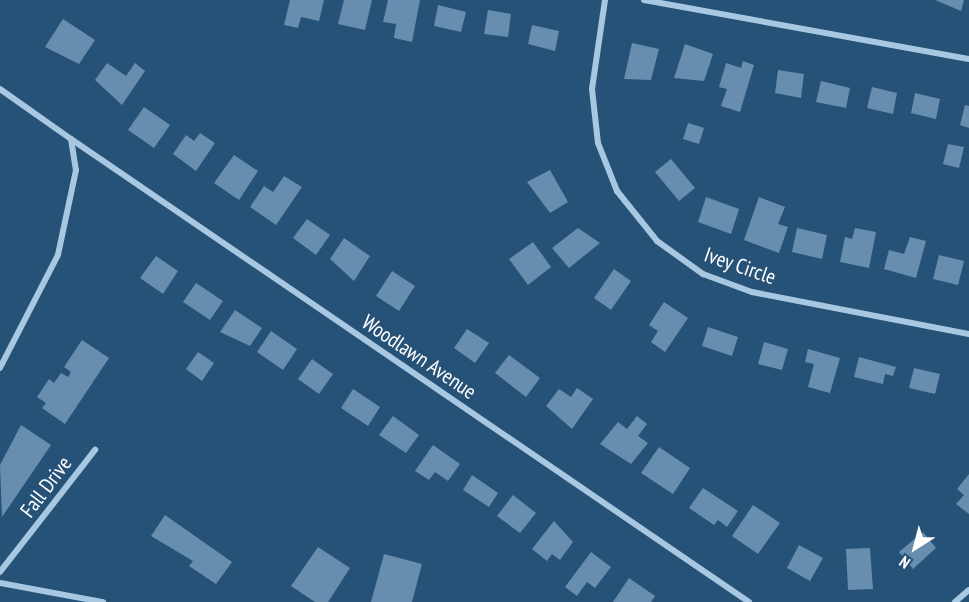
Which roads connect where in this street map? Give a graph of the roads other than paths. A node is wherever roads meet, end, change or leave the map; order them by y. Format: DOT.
graph roads {
  1 [pos="605,0"];
  2 [pos="644,0"];
  3 [pos="969,59"];
  4 [pos="0,89"];
  5 [pos="71,139"];
  6 [pos="969,334"];
  7 [pos="0,368"];
  8 [pos="95,450"];
  9 [pos="0,572"];
  10 [pos="0,584"];
  11 [pos="969,590"];
  12 [pos="103,602"];
  13 [pos="749,602"];
  14 [pos="956,602"];
  1 -- 6 [label="street, Ivey Circle"];
  2 -- 3 [label="street"];
  4 -- 5 [label="street, Woodlawn Avenue"];
  5 -- 7 [label="street"];
  5 -- 13 [label="street, Woodlawn Avenue"];
  8 -- 9 [label="street, Fall Drive"];
  10 -- 12 [label="street"];
  11 -- 14 [label="street"];
}
